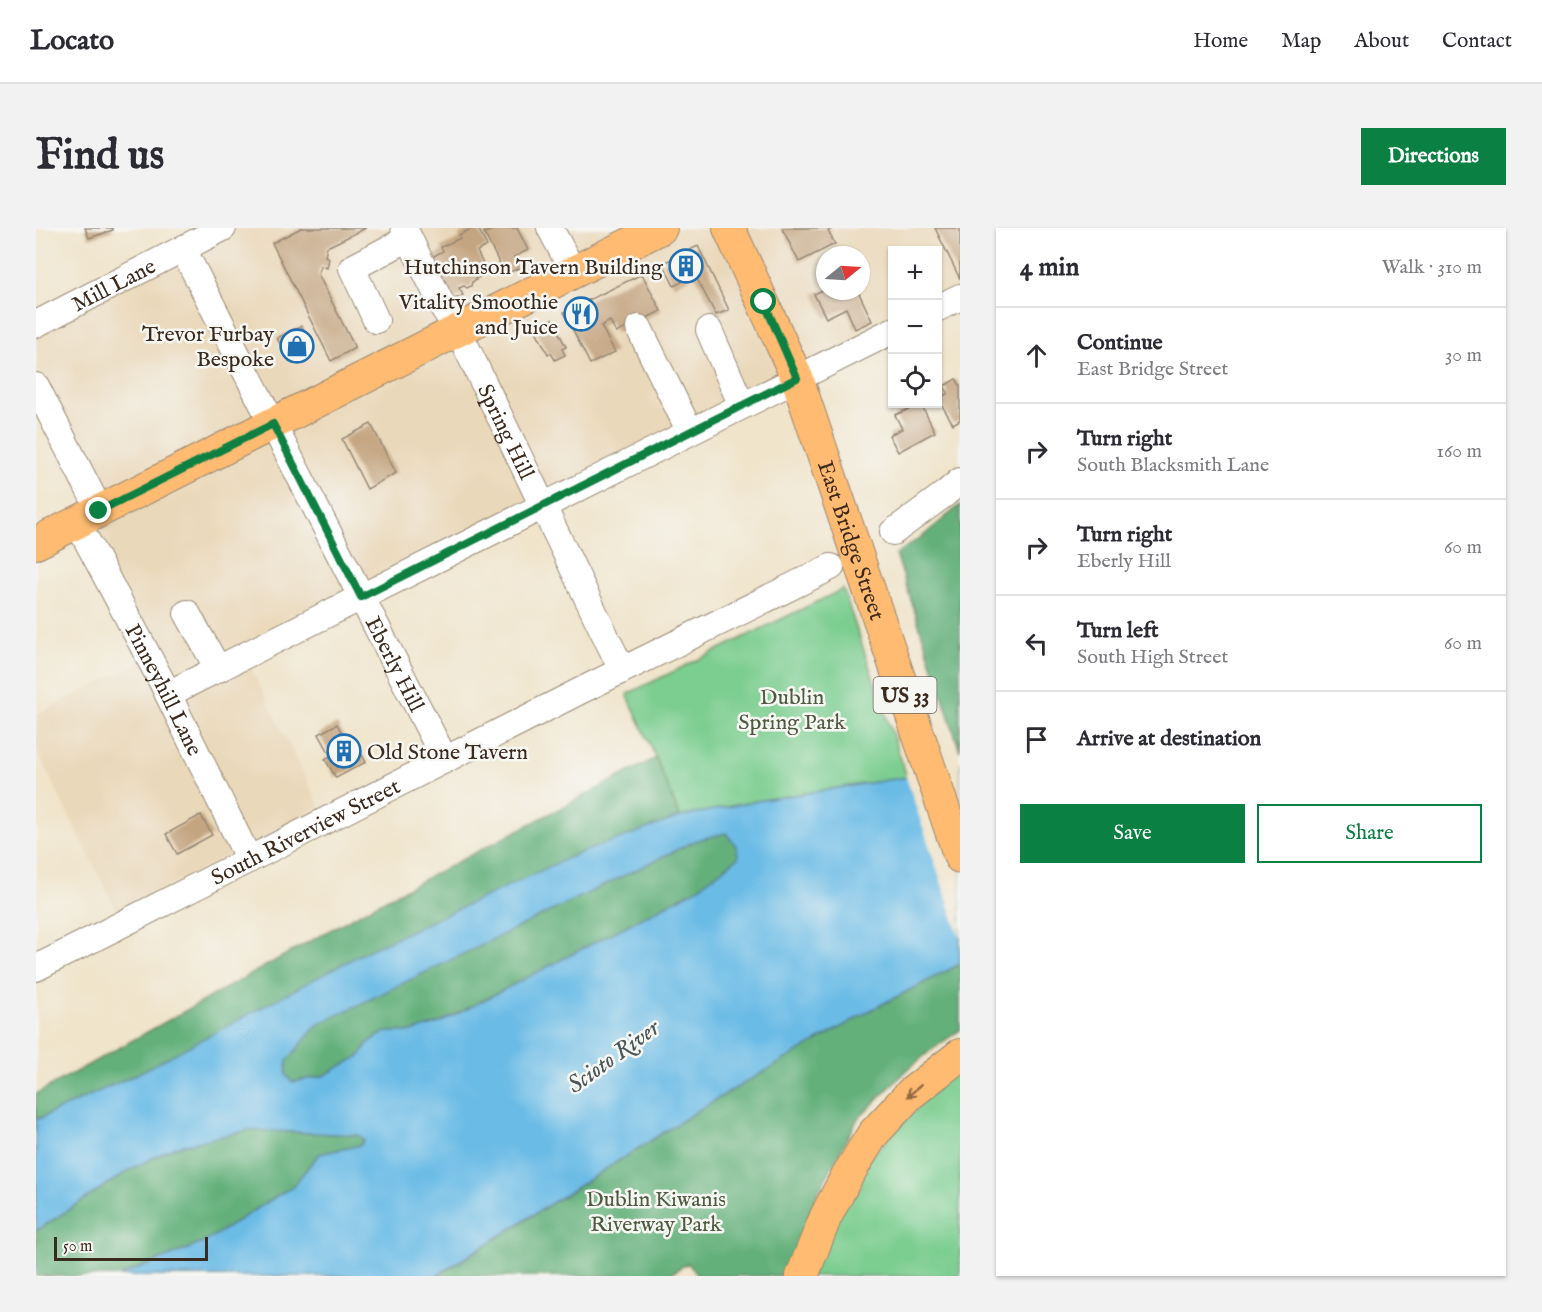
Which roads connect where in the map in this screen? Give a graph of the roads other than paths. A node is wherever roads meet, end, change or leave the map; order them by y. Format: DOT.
graph roads {
  1 [pos="223,228"];
  2 [pos="550,228"];
  3 [pos="660,228"];
  4 [pos="729,228"];
  5 [pos="406,233"];
  6 [pos="183,249"];
  7 [pos="574,273"];
  8 [pos="960,297"];
  9 [pos="942,306"];
  10 [pos="376,320"];
  11 [pos="36,324"];
  12 [pos="639,328"];
  13 [pos="458,330"];
  14 [pos="709,330"];
  15 [pos="888,333"];
  16 [pos="797,378"];
  17 [pos="36,386"];
  18 [pos="742,406"];
  19 [pos="273,424"];
  20 [pos="690,432"];
  21 [pos="960,481"];
  22 [pos="544,506"];
  23 [pos="88,517"];
  24 [pos="892,532"];
  25 [pos="36,543"];
  26 [pos="831,567"];
  27 [pos="361,597"];
  28 [pos="187,613"];
  29 [pos="218,669"];
  30 [pos="622,670"];
  31 [pos="168,694"];
  32 [pos="445,760"];
  33 [pos="960,857"];
  34 [pos="249,860"];
  35 [pos="36,968"];
  36 [pos="960,1055"];
  37 [pos="802,1276"];
  1 -- 6 [label="street, Mill Lane"];
  2 -- 7 [label="street"];
  3 -- 7 [label="main road"];
  4 -- 16 [label="main road, East Bridge Street / US 33"];
  5 -- 10 [label="street"];
  5 -- 13 [label="street, Spring Hill"];
  6 -- 11 [label="street, Mill Lane"];
  6 -- 19 [label="street, Eberly Hill"];
  7 -- 13 [label="main road"];
  8 -- 9 [label="street"];
  12 -- 20 [label="street"];
  13 -- 19 [label="main road"];
  13 -- 22 [label="street, Spring Hill"];
  14 -- 18 [label="street"];
  15 -- 16 [label="street"];
  16 -- 18 [label="street"];
  16 -- 33 [label="main road, East Bridge Street / US 33"];
  17 -- 23 [label="street, Pinneyhill Lane"];
  18 -- 20 [label="street"];
  19 -- 23 [label="main road"];
  19 -- 27 [label="street, Eberly Hill"];
  20 -- 22 [label="street"];
  21 -- 24 [label="street"];
  22 -- 27 [label="street"];
  22 -- 30 [label="street, Spring Hill"];
  23 -- 25 [label="main road"];
  23 -- 31 [label="street, Pinneyhill Lane"];
  26 -- 30 [label="street, South Riverview Street"];
  27 -- 29 [label="street"];
  27 -- 32 [label="street, Eberly Hill"];
  28 -- 29 [label="street"];
  29 -- 31 [label="street"];
  30 -- 32 [label="street, South Riverview Street"];
  31 -- 34 [label="street, Pinneyhill Lane"];
  32 -- 34 [label="street, South Riverview Street"];
  34 -- 35 [label="street, South Riverview Street"];
  36 -- 37 [label="main road, one-way"];
}
